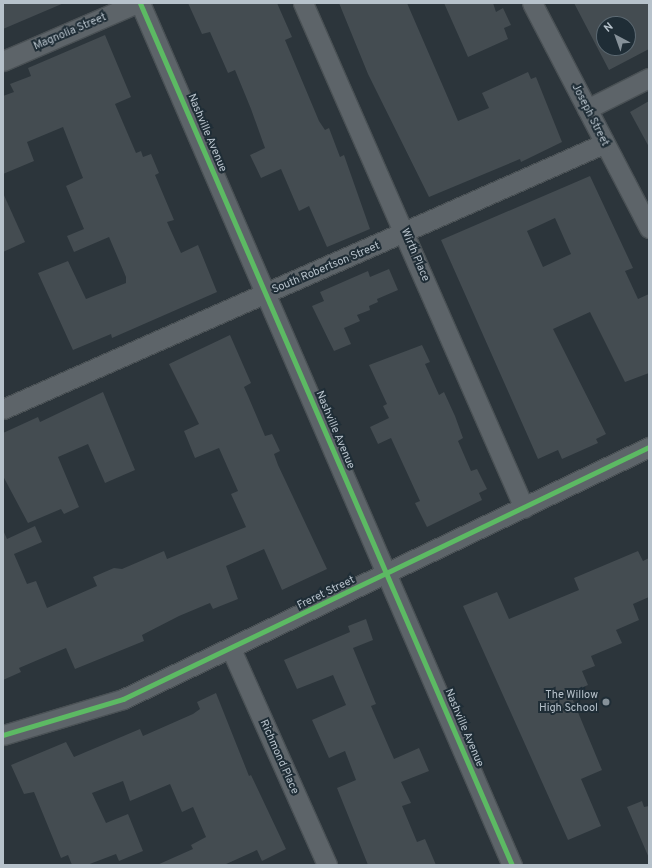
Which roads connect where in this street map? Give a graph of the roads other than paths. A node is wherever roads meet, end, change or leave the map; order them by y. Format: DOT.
graph roads {
  1 [pos="137,3"];
  2 [pos="140,3"];
  3 [pos="303,3"];
  4 [pos="532,3"];
  5 [pos="3,61"];
  6 [pos="649,78"];
  7 [pos="587,110"];
  8 [pos="604,143"];
  9 [pos="649,228"];
  10 [pos="405,233"];
  11 [pos="266,294"];
  12 [pos="3,409"];
  13 [pos="649,447"];
  14 [pos="524,508"];
  15 [pos="387,575"];
  16 [pos="232,649"];
  17 [pos="3,735"];
  18 [pos="327,865"];
  19 [pos="512,865"];
  1 -- 5 [label="street, Magnolia Street"];
  2 -- 11 [label="street, Nashville Avenue"];
  3 -- 10 [label="street, Wirth Place"];
  4 -- 7 [label="street, Joseph Street"];
  6 -- 7 [label="street"];
  7 -- 8 [label="street, Joseph Street"];
  8 -- 9 [label="street, Joseph Street"];
  8 -- 10 [label="street, South Robertson Street"];
  10 -- 11 [label="street, South Robertson Street"];
  10 -- 14 [label="street, Wirth Place"];
  11 -- 12 [label="street, South Robertson Street"];
  11 -- 15 [label="street, Nashville Avenue"];
  13 -- 14 [label="street, Freret Street"];
  14 -- 15 [label="street, Freret Street"];
  15 -- 16 [label="street, Freret Street"];
  15 -- 19 [label="street, Nashville Avenue"];
  16 -- 17 [label="street, Freret Street"];
  16 -- 18 [label="street, Richmond Place"];
}
